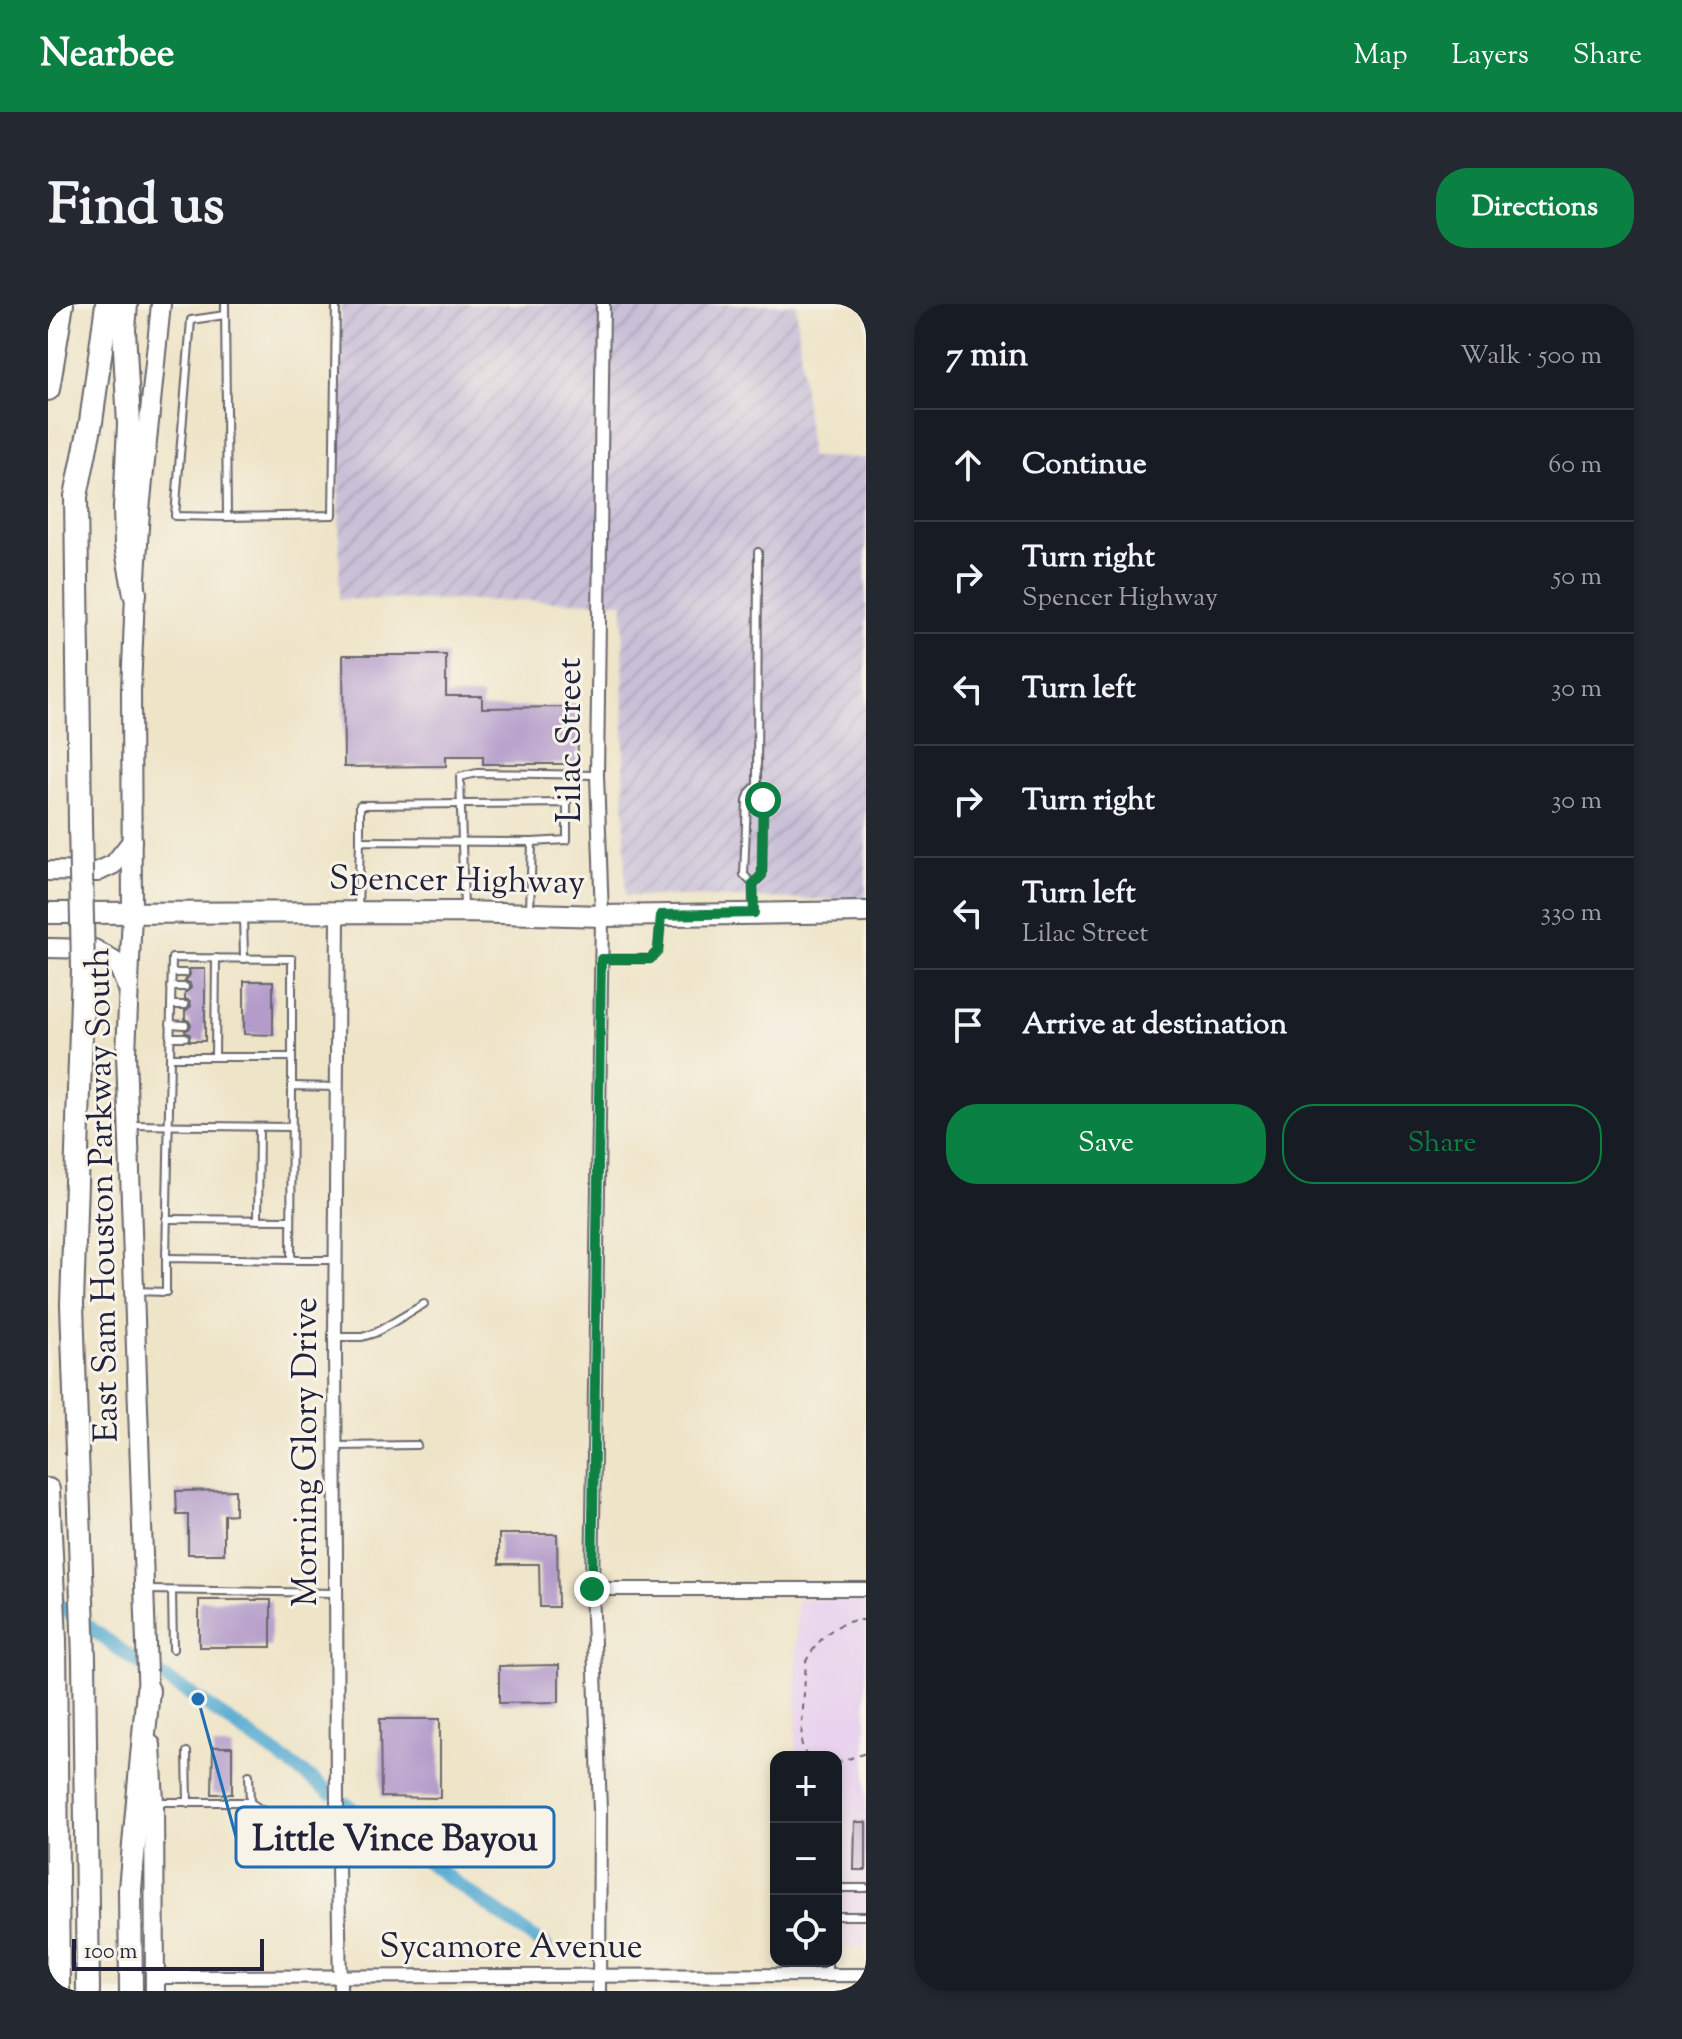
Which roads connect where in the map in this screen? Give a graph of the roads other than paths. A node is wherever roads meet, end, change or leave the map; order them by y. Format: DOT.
graph roads {
  1 [pos="62,304"];
  2 [pos="107,304"];
  3 [pos="126,304"];
  4 [pos="161,304"];
  5 [pos="225,304"];
  6 [pos="336,304"];
  7 [pos="603,304"];
  8 [pos="225,315"];
  9 [pos="48,389"];
  10 [pos="227,517"];
  11 [pos="758,552"];
  12 [pos="135,594"];
  13 [pos="597,775"];
  14 [pos="757,785"];
  15 [pos="461,804"];
  16 [pos="132,841"];
  17 [pos="360,841"];
  18 [pos="462,842"];
  19 [pos="532,842"];
  20 [pos="48,871"];
  21 [pos="753,884"];
  22 [pos="465,912"];
  23 [pos="866,912"];
  24 [pos="48,913"];
  25 [pos="132,913"];
  26 [pos="243,913"];
  27 [pos="348,913"];
  28 [pos="754,913"];
  29 [pos="530,914"];
  30 [pos="661,915"];
  31 [pos="602,916"];
  32 [pos="48,948"];
  33 [pos="216,958"];
  34 [pos="244,959"];
  35 [pos="601,959"];
  36 [pos="172,973"];
  37 [pos="185,973"];
  38 [pos="205,973"];
  39 [pos="216,974"];
  40 [pos="171,987"];
  41 [pos="185,987"];
  42 [pos="205,987"];
  43 [pos="216,987"];
  44 [pos="129,991"];
  45 [pos="171,1005"];
  46 [pos="185,1005"];
  47 [pos="205,1005"];
  48 [pos="216,1005"];
  49 [pos="170,1024"];
  50 [pos="185,1025"];
  51 [pos="205,1025"];
  52 [pos="216,1025"];
  53 [pos="170,1037"];
  54 [pos="185,1037"];
  55 [pos="205,1037"];
  56 [pos="215,1038"];
  57 [pos="170,1057"];
  58 [pos="215,1057"];
  59 [pos="292,1057"];
  60 [pos="292,1086"];
  61 [pos="336,1087"];
  62 [pos="129,1125"];
  63 [pos="168,1126"];
  64 [pos="259,1127"];
  65 [pos="291,1127"];
  66 [pos="166,1219"];
  67 [pos="258,1220"];
  68 [pos="291,1220"];
  69 [pos="166,1258"];
  70 [pos="291,1260"];
  71 [pos="335,1260"];
  72 [pos="134,1291"];
  73 [pos="424,1304"];
  74 [pos="335,1337"];
  75 [pos="417,1445"];
  76 [pos="335,1446"];
  77 [pos="48,1490"];
  78 [pos="592,1589"];
  79 [pos="866,1589"];
  80 [pos="144,1590"];
  81 [pos="172,1591"];
  82 [pos="336,1593"];
  83 [pos="173,1649"];
  84 [pos="148,1690"];
  85 [pos="187,1752"];
  86 [pos="249,1775"];
  87 [pos="154,1802"];
  88 [pos="250,1802"];
  89 [pos="188,1803"];
  90 [pos="338,1850"];
  91 [pos="842,1888"];
  92 [pos="866,1888"];
  93 [pos="842,1916"];
  94 [pos="866,1916"];
  95 [pos="828,1967"];
  96 [pos="866,1975"];
  97 [pos="599,1976"];
  98 [pos="829,1976"];
  99 [pos="340,1977"];
  100 [pos="155,1984"];
  101 [pos="58,1991"];
  102 [pos="88,1991"];
  103 [pos="131,1991"];
  104 [pos="340,1991"];
  105 [pos="599,1991"];
  106 [pos="830,1991"];
  1 -- 9 [label="highway"];
  2 -- 102 [label="highway, bridge"];
  3 -- 12 [label="highway"];
  4 -- 12 [label="main road, East Sam Houston Parkway South"];
  5 -- 8 [label="lane"];
  6 -- 10 [label="lane"];
  7 -- 13 [label="street, Lilac Street"];
  8 -- 10 [label="lane"];
  8 -- 10 [label="lane"];
  11 -- 14 [label="lane"];
  12 -- 16 [label="main road, East Sam Houston Parkway South"];
  13 -- 15 [label="lane"];
  13 -- 31 [label="street, Lilac Street"];
  14 -- 21 [label="lane"];
  14 -- 21 [label="lane"];
  15 -- 17 [label="lane"];
  15 -- 18 [label="lane"];
  15 -- 19 [label="lane"];
  16 -- 20 [label="main road"];
  16 -- 25 [label="main road, East Sam Houston Parkway South"];
  17 -- 18 [label="lane"];
  17 -- 27 [label="lane"];
  18 -- 19 [label="lane"];
  18 -- 22 [label="lane"];
  19 -- 29 [label="lane"];
  21 -- 28 [label="lane"];
  22 -- 27 [label="main road, Spencer Highway"];
  22 -- 29 [label="main road, Spencer Highway"];
  23 -- 28 [label="main road, Spencer Highway"];
  24 -- 25 [label="main road, Spencer Highway"];
  25 -- 26 [label="main road, Spencer Highway"];
  25 -- 44 [label="main road, East Sam Houston Parkway South"];
  26 -- 27 [label="main road, Spencer Highway"];
  26 -- 34 [label="lane"];
  27 -- 61 [label="street, Morning Glory Drive"];
  28 -- 30 [label="main road, Spencer Highway"];
  29 -- 31 [label="main road, Spencer Highway"];
  30 -- 31 [label="main road, Spencer Highway"];
  30 -- 35 [label="lane"];
  31 -- 35 [label="street, Lilac Street"];
  32 -- 44 [label="main road"];
  33 -- 34 [label="lane"];
  33 -- 36 [label="lane"];
  33 -- 39 [label="lane"];
  34 -- 59 [label="lane"];
  35 -- 78 [label="street, Lilac Street"];
  36 -- 37 [label="lane"];
  36 -- 40 [label="lane"];
  38 -- 39 [label="lane"];
  39 -- 43 [label="lane"];
  40 -- 41 [label="lane"];
  40 -- 45 [label="lane"];
  42 -- 43 [label="lane"];
  43 -- 48 [label="lane"];
  44 -- 62 [label="main road, East Sam Houston Parkway South"];
  45 -- 46 [label="lane"];
  45 -- 49 [label="lane"];
  47 -- 48 [label="lane"];
  48 -- 52 [label="lane"];
  49 -- 50 [label="lane"];
  49 -- 53 [label="lane"];
  51 -- 52 [label="lane"];
  52 -- 56 [label="lane"];
  53 -- 54 [label="lane"];
  53 -- 57 [label="lane"];
  55 -- 56 [label="lane"];
  56 -- 58 [label="lane"];
  57 -- 58 [label="lane"];
  57 -- 63 [label="lane"];
  58 -- 59 [label="lane"];
  59 -- 60 [label="lane"];
  60 -- 61 [label="lane"];
  60 -- 65 [label="lane"];
  61 -- 71 [label="street, Morning Glory Drive"];
  62 -- 63 [label="lane"];
  62 -- 72 [label="main road, East Sam Houston Parkway South"];
  63 -- 64 [label="lane"];
  63 -- 66 [label="lane"];
  64 -- 65 [label="lane"];
  64 -- 67 [label="lane"];
  65 -- 68 [label="lane"];
  66 -- 67 [label="lane"];
  66 -- 69 [label="lane"];
  67 -- 68 [label="lane"];
  68 -- 70 [label="lane"];
  69 -- 70 [label="lane"];
  69 -- 72 [label="lane"];
  70 -- 71 [label="lane"];
  71 -- 74 [label="street, Morning Glory Drive"];
  72 -- 80 [label="main road, East Sam Houston Parkway South"];
  73 -- 74 [label="lane"];
  74 -- 76 [label="street, Morning Glory Drive"];
  75 -- 76 [label="lane"];
  76 -- 82 [label="street, Morning Glory Drive"];
  77 -- 101 [label="highway"];
  78 -- 79 [label="street"];
  78 -- 97 [label="street, Lilac Street"];
  80 -- 81 [label="lane"];
  80 -- 84 [label="main road, East Sam Houston Parkway South"];
  81 -- 82 [label="lane"];
  81 -- 83 [label="lane"];
  82 -- 90 [label="street, Morning Glory Drive"];
  84 -- 87 [label="main road, East Sam Houston Parkway South"];
  84 -- 103 [label="highway"];
  85 -- 89 [label="lane"];
  86 -- 88 [label="lane"];
  87 -- 89 [label="lane"];
  87 -- 100 [label="main road, East Sam Houston Parkway South"];
  88 -- 89 [label="lane"];
  88 -- 90 [label="lane"];
  90 -- 99 [label="street, Morning Glory Drive"];
  91 -- 92 [label="lane"];
  93 -- 94 [label="lane"];
  95 -- 98 [label="lane"];
  96 -- 98 [label="street, Sycamore Avenue"];
  97 -- 98 [label="street, Sycamore Avenue"];
  97 -- 99 [label="street, Sycamore Avenue"];
  97 -- 105 [label="street, Lilac Street"];
  98 -- 106 [label="street"];
  99 -- 100 [label="street, Sycamore Avenue"];
  99 -- 104 [label="street, Morning Glory Drive"];
}
